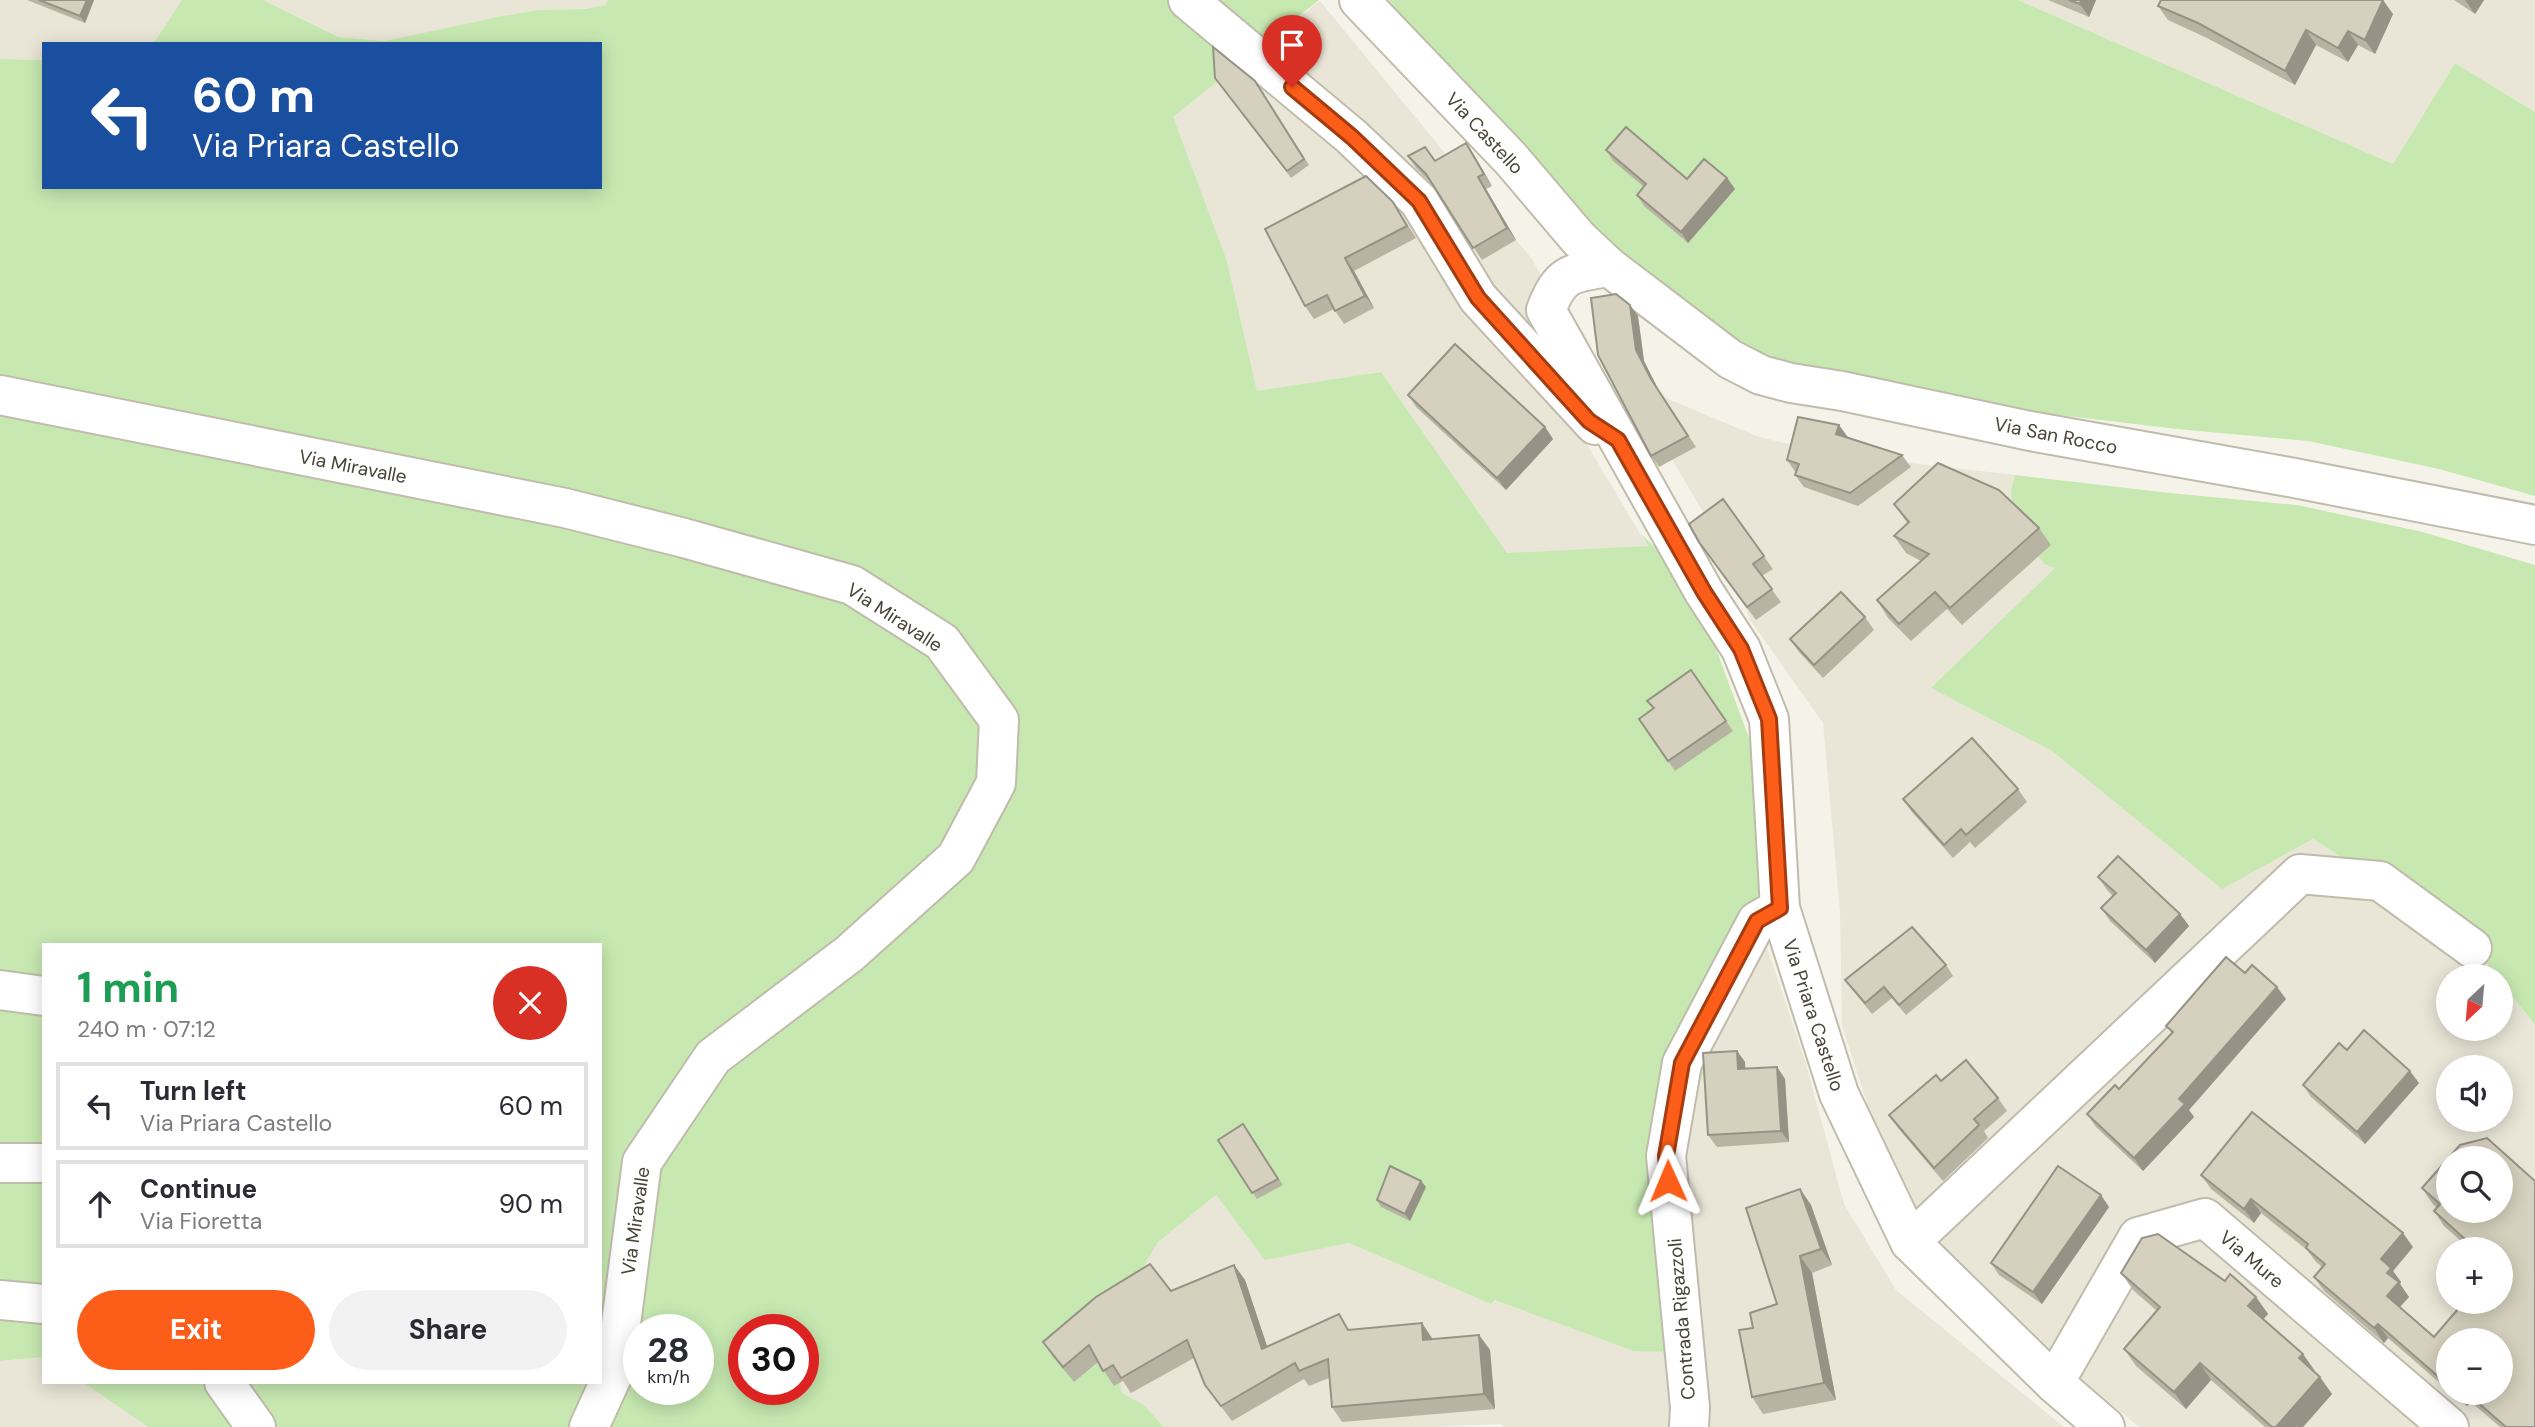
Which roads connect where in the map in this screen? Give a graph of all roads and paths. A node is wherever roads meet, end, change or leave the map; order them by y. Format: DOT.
graph roads {
  1 [pos="1188,0"];
  2 [pos="1359,0"];
  3 [pos="1609,267"];
  4 [pos="0,395"];
  5 [pos="1618,440"];
  6 [pos="2535,525"];
  7 [pos="1780,908"];
  8 [pos="2472,948"];
  9 [pos="0,990"];
  10 [pos="42,996"];
  11 [pos="0,1163"];
  12 [pos="42,1163"];
  13 [pos="1910,1242"];
  14 [pos="0,1300"];
  15 [pos="42,1304"];
  16 [pos="2054,1383"];
  17 [pos="225,1384"];
  18 [pos="256,1427"];
  19 [pos="589,1427"];
  20 [pos="1689,1427"];
  21 [pos="2105,1427"];
  22 [pos="2449,1427"];
  1 -- 5 [label="street"];
  2 -- 3 [label="street, Via Castello"];
  3 -- 5 [label="street, Via Priara Castello"];
  3 -- 6 [label="street, Via San Rocco"];
  4 -- 19 [label="street, Via Miravalle"];
  5 -- 7 [label="street, Via Priara Castello"];
  7 -- 13 [label="street, Via Priara Castello"];
  7 -- 20 [label="street, Contrada Rigazzoli"];
  8 -- 13 [label="street"];
  9 -- 10 [label="street"];
  11 -- 12 [label="street"];
  13 -- 16 [label="street, Via Priara Castello"];
  14 -- 15 [label="street"];
  16 -- 21 [label="street, Via Priara Castello"];
  16 -- 22 [label="street, Via Mure"];
  17 -- 18 [label="street"];
}
